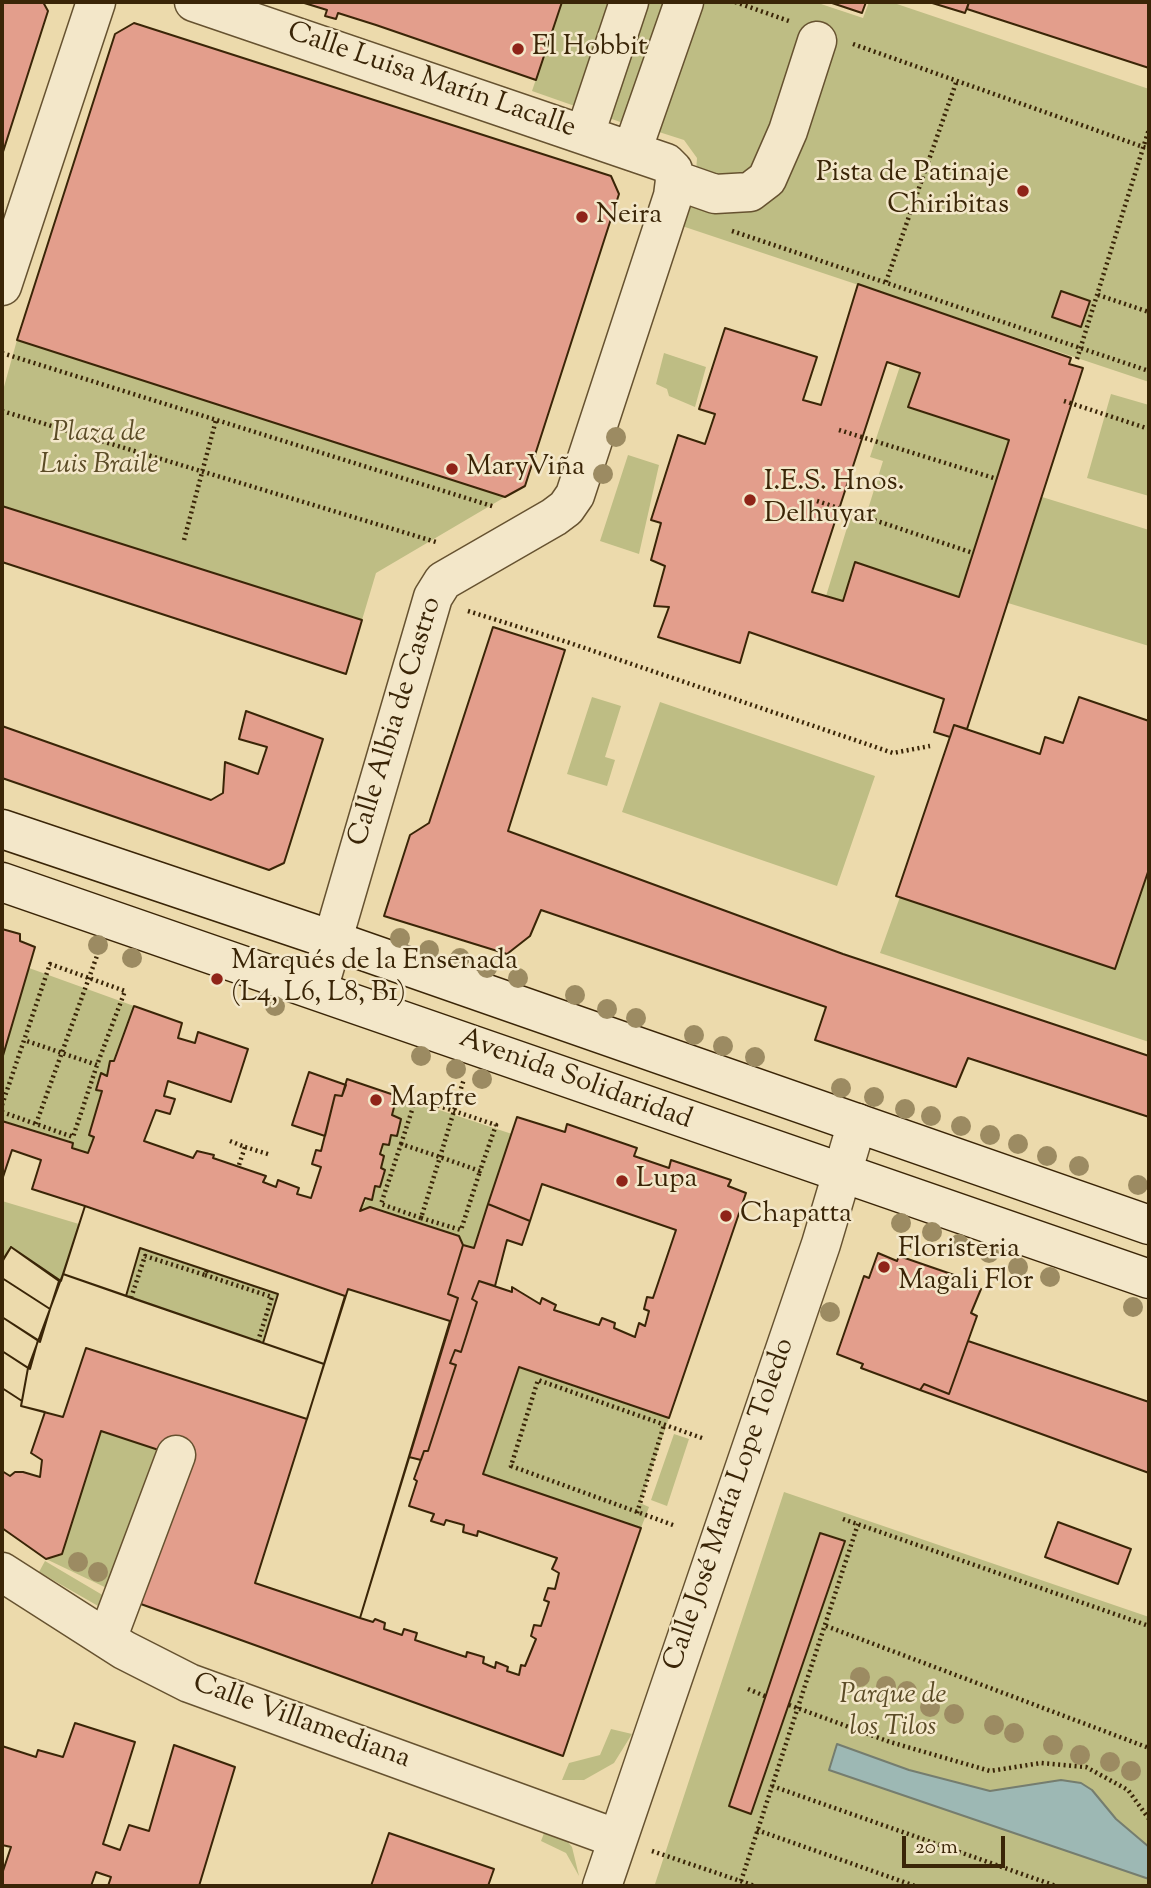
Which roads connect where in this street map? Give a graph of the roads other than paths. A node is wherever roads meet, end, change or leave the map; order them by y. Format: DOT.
graph roads {
  1 [pos="96,2"];
  2 [pos="194,2"];
  3 [pos="629,2"];
  4 [pos="684,2"];
  5 [pos="819,35"];
  6 [pos="585,134"];
  7 [pos="658,165"];
  8 [pos="2,286"];
  9 [pos="2,829"];
  10 [pos="2,882"];
  11 [pos="332,940"];
  12 [pos="318,990"];
  13 [pos="857,1123"];
  14 [pos="841,1173"];
  15 [pos="1149,1225"];
  16 [pos="1149,1279"];
  17 [pos="176,1455"];
  18 [pos="2,1572"];
  19 [pos="107,1639"];
  20 [pos="618,1839"];
  21 [pos="602,1886"];
  1 -- 8 [label="street"];
  2 -- 6 [label="street, Calle Luisa Marín Lacalle"];
  3 -- 6 [label="street"];
  4 -- 7 [label="street, Calle Albia de Castro"];
  5 -- 7 [label="street, Calle Luisa Marín Lacalle"];
  6 -- 7 [label="street, Calle Luisa Marín Lacalle"];
  7 -- 11 [label="street, Calle Albia de Castro"];
  9 -- 11 [label="street, Avenida Solidaridad"];
  10 -- 12 [label="street, Avenida Solidaridad"];
  11 -- 12 [label="street, Calle Albia de Castro"];
  11 -- 13 [label="street, Avenida Solidaridad"];
  12 -- 14 [label="street, Avenida Solidaridad"];
  13 -- 14 [label="street, Calle José María Lope Toledo"];
  13 -- 15 [label="street, Avenida Solidaridad"];
  14 -- 16 [label="street, Avenida Solidaridad"];
  14 -- 20 [label="street, Calle José María Lope Toledo"];
  17 -- 19 [label="street"];
  18 -- 19 [label="street, Calle Villamediana"];
  19 -- 20 [label="street, Calle Villamediana"];
  20 -- 21 [label="street, Calle José María Lope Toledo"];
}
